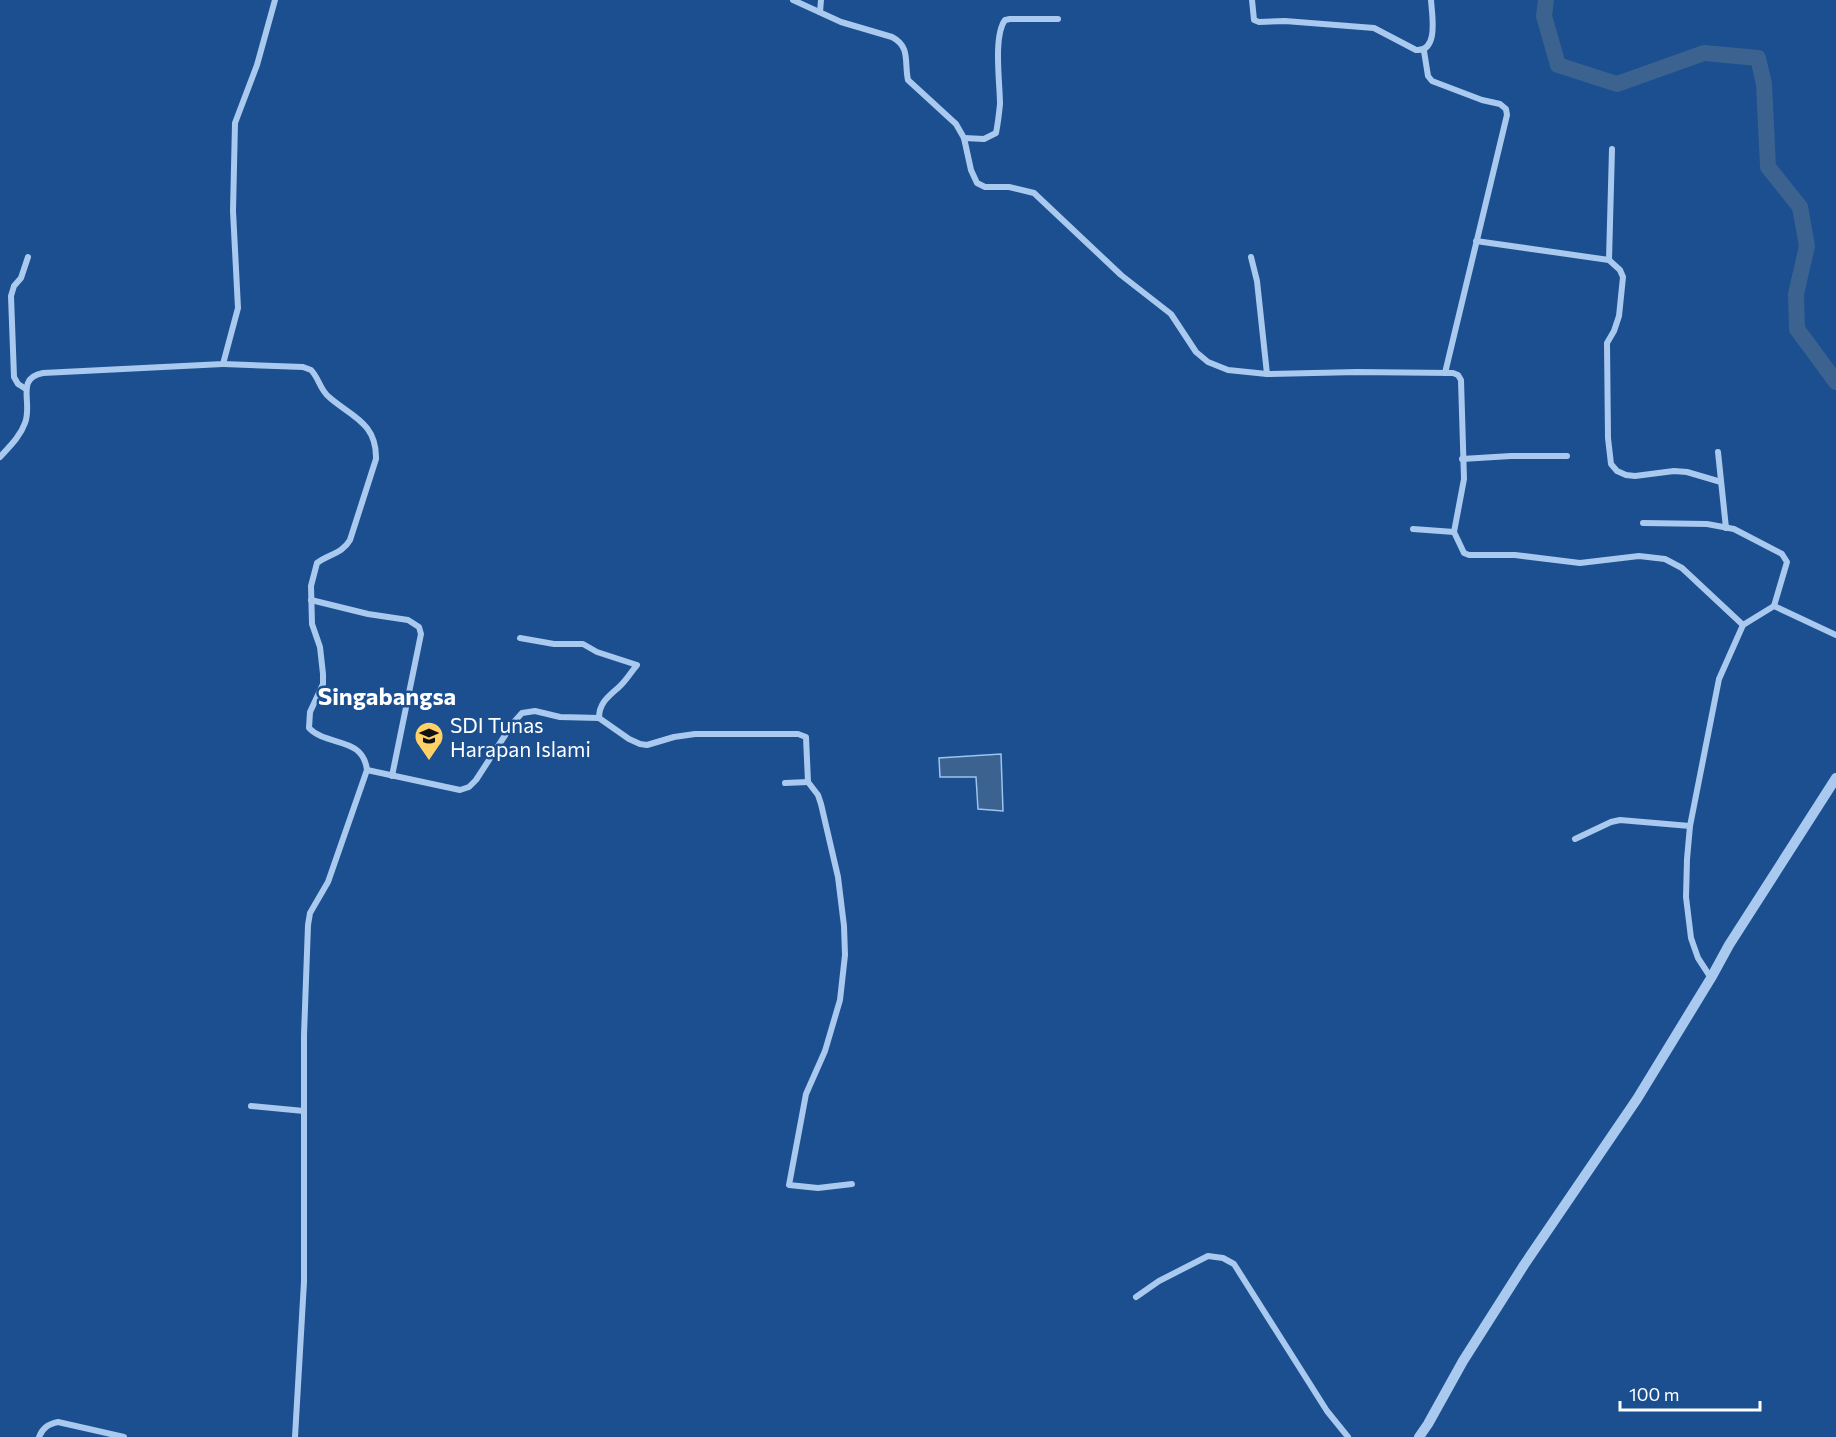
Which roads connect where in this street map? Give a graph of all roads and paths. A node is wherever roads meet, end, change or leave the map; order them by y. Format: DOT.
graph roads {
  1 [pos="275,0"];
  2 [pos="793,0"];
  3 [pos="821,0"];
  4 [pos="1252,0"];
  5 [pos="1431,0"];
  6 [pos="820,12"];
  7 [pos="1058,19"];
  8 [pos="1424,51"];
  9 [pos="964,138"];
  10 [pos="1612,149"];
  11 [pos="1476,241"];
  12 [pos="28,257"];
  13 [pos="1251,257"];
  14 [pos="1609,260"];
  15 [pos="223,364"];
  16 [pos="1445,373"];
  17 [pos="1268,374"];
  18 [pos="26,389"];
  19 [pos="1718,452"];
  20 [pos="1567,456"];
  21 [pos="0,457"];
  22 [pos="1462,459"];
  23 [pos="1721,483"];
  24 [pos="1643,523"];
  25 [pos="1726,528"];
  26 [pos="1413,529"];
  27 [pos="1454,532"];
  28 [pos="311,600"];
  29 [pos="1774,606"];
  30 [pos="1743,625"];
  31 [pos="1836,635"];
  32 [pos="520,638"];
  33 [pos="599,718"];
  34 [pos="367,770"];
  35 [pos="392,776"];
  36 [pos="1836,778"];
  37 [pos="808,782"];
  38 [pos="785,783"];
  39 [pos="1690,826"];
  40 [pos="1575,839"];
  41 [pos="1711,978"];
  42 [pos="251,1106"];
  43 [pos="304,1111"];
  44 [pos="852,1184"];
  45 [pos="1136,1297"];
  46 [pos="39,1437"];
  47 [pos="124,1437"];
  48 [pos="294,1437"];
  49 [pos="1348,1437"];
  50 [pos="1419,1437"];
  1 -- 15 [label="street"];
  2 -- 6 [label="street"];
  3 -- 6 [label="street"];
  4 -- 8 [label="street"];
  5 -- 8 [label="street"];
  6 -- 9 [label="street"];
  7 -- 9 [label="street"];
  8 -- 11 [label="street"];
  9 -- 17 [label="street"];
  10 -- 14 [label="street"];
  11 -- 14 [label="street"];
  11 -- 16 [label="street"];
  12 -- 18 [label="street"];
  13 -- 17 [label="street"];
  14 -- 23 [label="street"];
  15 -- 18 [label="street"];
  15 -- 28 [label="street"];
  16 -- 17 [label="street"];
  16 -- 22 [label="street"];
  18 -- 21 [label="street"];
  19 -- 23 [label="street"];
  20 -- 22 [label="street"];
  22 -- 27 [label="street"];
  23 -- 25 [label="street"];
  24 -- 25 [label="street"];
  25 -- 29 [label="street"];
  26 -- 27 [label="street"];
  27 -- 30 [label="street"];
  28 -- 34 [label="street"];
  28 -- 35 [label="street"];
  29 -- 30 [label="street"];
  29 -- 31 [label="street"];
  30 -- 39 [label="street"];
  32 -- 33 [label="street"];
  33 -- 35 [label="street"];
  33 -- 37 [label="street"];
  34 -- 35 [label="street"];
  34 -- 43 [label="street"];
  36 -- 41 [label="street"];
  37 -- 38 [label="street"];
  37 -- 44 [label="street"];
  39 -- 40 [label="street"];
  39 -- 41 [label="street"];
  41 -- 50 [label="street"];
  42 -- 43 [label="street"];
  43 -- 48 [label="street"];
  45 -- 49 [label="street"];
  46 -- 47 [label="street"];
}
